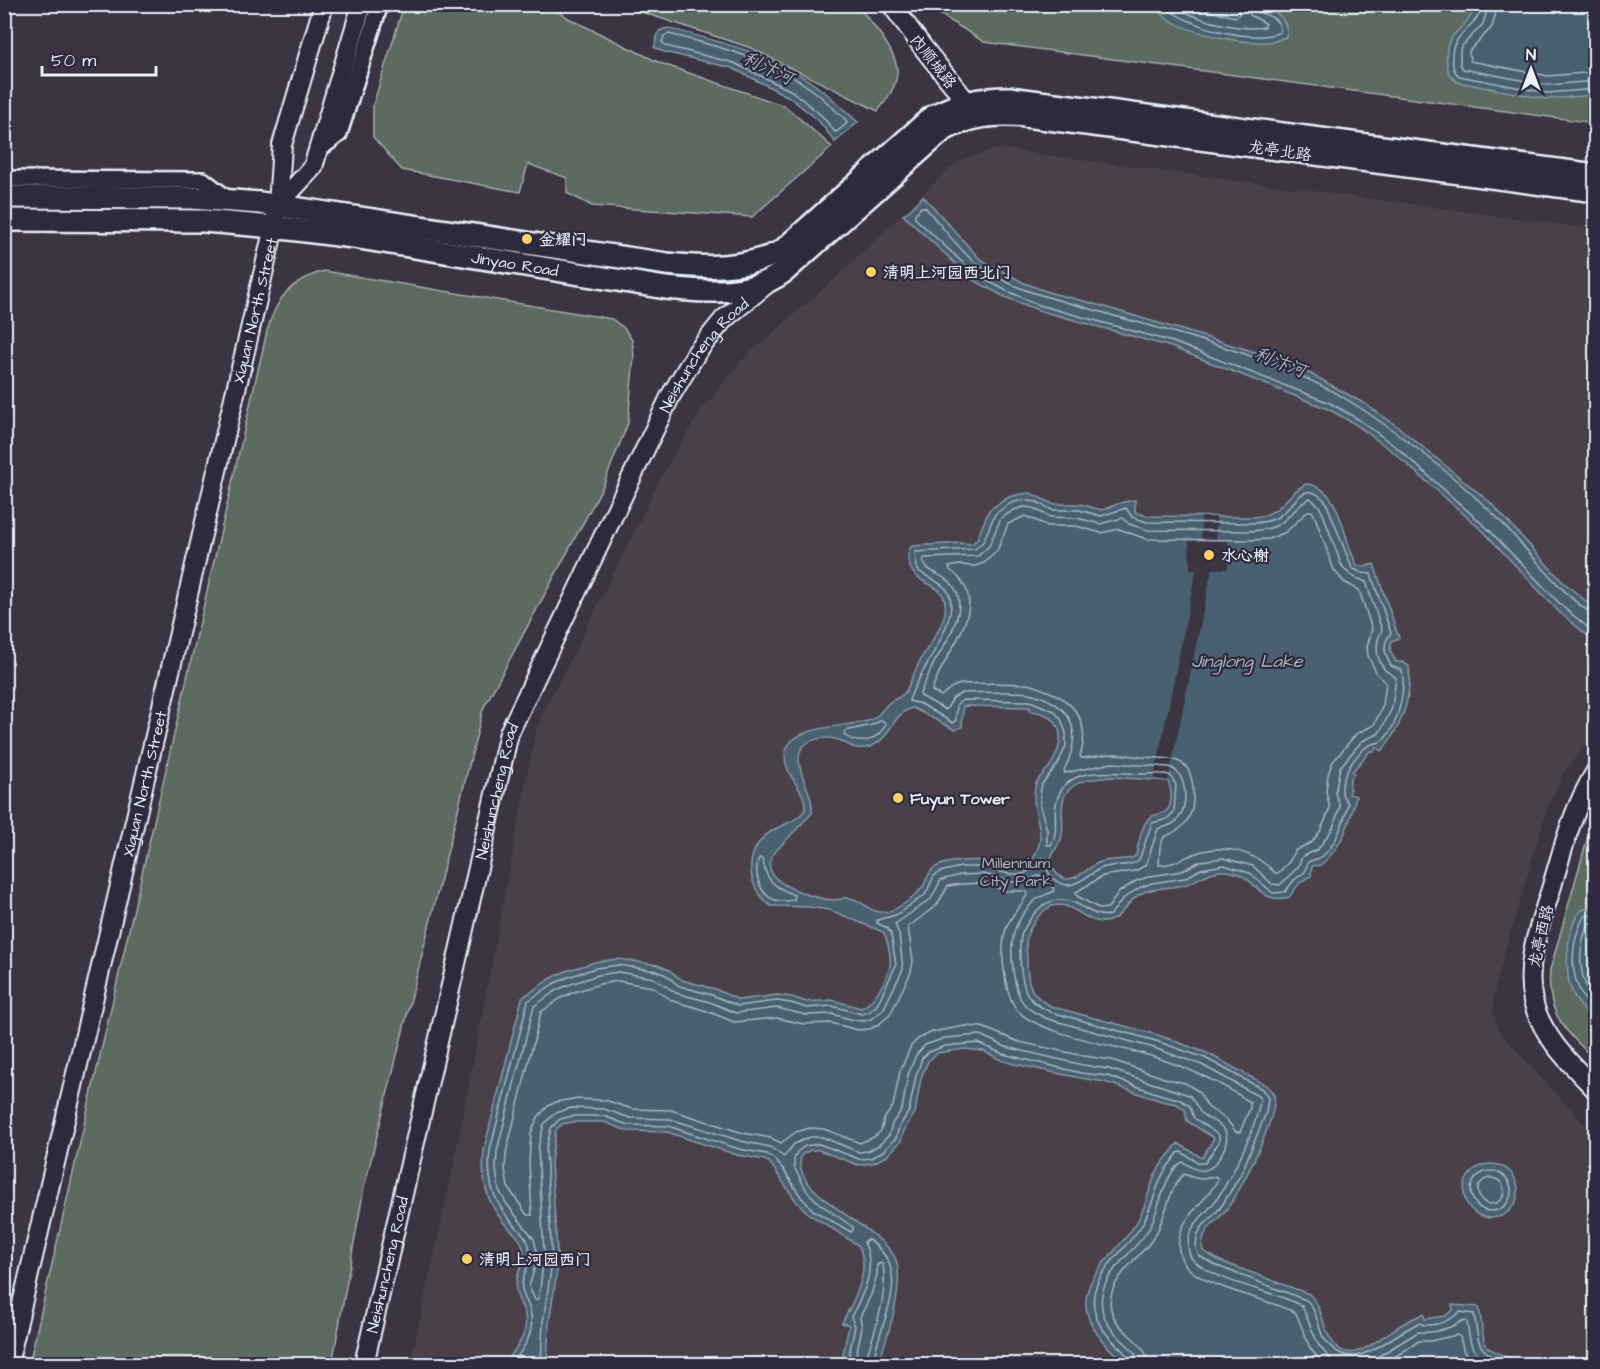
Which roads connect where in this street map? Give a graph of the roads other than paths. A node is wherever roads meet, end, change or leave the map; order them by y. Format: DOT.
graph roads {
  1 [pos="324,4"];
  2 [pos="362,4"];
  3 [pos="380,4"];
  4 [pos="891,4"];
  5 [pos="970,113"];
  6 [pos="318,150"];
  7 [pos="1596,175"];
  8 [pos="4,179"];
  9 [pos="1596,191"];
  10 [pos="4,197"];
  11 [pos="230,201"];
  12 [pos="278,205"];
  13 [pos="4,220"];
  14 [pos="274,227"];
  15 [pos="771,280"];
  16 [pos="1596,771"];
  17 [pos="1596,1090"];
  18 [pos="8,1365"];
  19 [pos="364,1365"];
  1 -- 12 [label="street, Xiguan North Street"];
  2 -- 6 [label="street"];
  3 -- 6 [label="street"];
  4 -- 5 [label="street, 内顺城路"];
  5 -- 7 [label="main road, 龙亭北路"];
  5 -- 9 [label="main road, 龙亭北路"];
  5 -- 12 [label="main road, Jinyao Road"];
  5 -- 15 [label="main road, Jinyao Road"];
  6 -- 12 [label="street"];
  8 -- 11 [label="street"];
  10 -- 11 [label="main road, Jinyao Road"];
  11 -- 12 [label="main road, Jinyao Road"];
  12 -- 14 [label="street, Xiguan North Street"];
  13 -- 14 [label="main road, Jinyao Road"];
  14 -- 15 [label="main road, Jinyao Road"];
  14 -- 18 [label="street, Xiguan North Street"];
  15 -- 19 [label="street, Neishuncheng Road"];
  16 -- 17 [label="street, 龙亭西路"];
}
